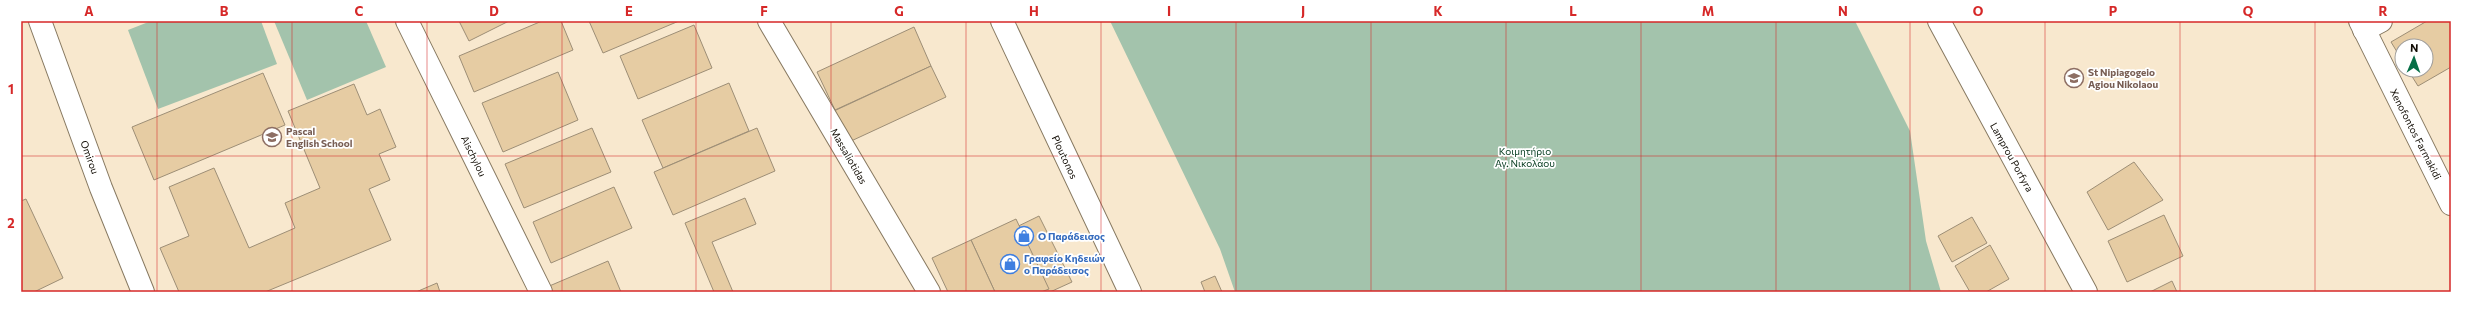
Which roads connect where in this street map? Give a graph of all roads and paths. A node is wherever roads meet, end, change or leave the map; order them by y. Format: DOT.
graph roads {
  1 [pos="40,21"];
  2 [pos="407,21"];
  3 [pos="770,21"];
  4 [pos="1002,21"];
  5 [pos="1940,21"];
  6 [pos="2369,24"];
  7 [pos="2451,204"];
  8 [pos="143,292"];
  9 [pos="541,292"];
  10 [pos="929,292"];
  11 [pos="1130,292"];
  12 [pos="2086,292"];
  1 -- 8 [label="street, Omirou"];
  2 -- 9 [label="street, Aischylou"];
  3 -- 10 [label="street, Massaliotidas"];
  4 -- 11 [label="street, Ploutonos"];
  5 -- 12 [label="street, Lamprou Porfyra"];
  6 -- 7 [label="street, Xenofontos Farmakidi"];
}
